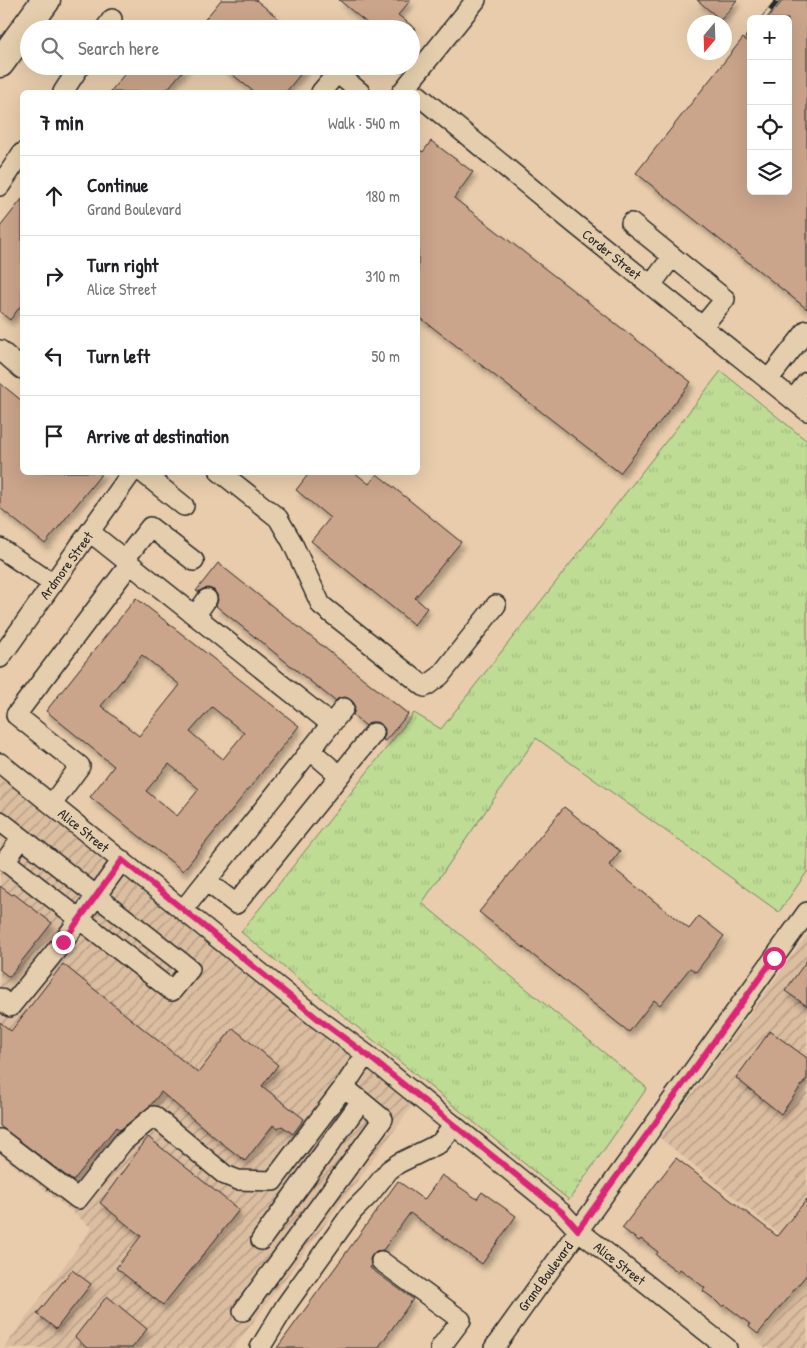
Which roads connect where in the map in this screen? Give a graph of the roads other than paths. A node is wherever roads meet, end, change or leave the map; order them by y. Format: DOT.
graph roads {
  1 [pos="32,0"];
  2 [pos="46,0"];
  3 [pos="476,0"];
  4 [pos="31,20"];
  5 [pos="20,36"];
  6 [pos="0,51"];
  7 [pos="0,63"];
  8 [pos="74,75"];
  9 [pos="335,75"];
  10 [pos="339,75"];
  11 [pos="64,90"];
  12 [pos="323,90"];
  13 [pos="358,90"];
  14 [pos="411,90"];
  15 [pos="420,99"];
  16 [pos="20,156"];
  17 [pos="0,186"];
  18 [pos="631,223"];
  19 [pos="672,257"];
  20 [pos="651,285"];
  21 [pos="702,327"];
  22 [pos="807,330"];
  23 [pos="0,350"];
  24 [pos="20,367"];
  25 [pos="768,380"];
  26 [pos="807,382"];
  27 [pos="800,406"];
  28 [pos="130,475"];
  29 [pos="146,475"];
  30 [pos="224,475"];
  31 [pos="184,506"];
  32 [pos="90,532"];
  33 [pos="0,548"];
  34 [pos="194,561"];
  35 [pos="128,562"];
  36 [pos="53,584"];
  37 [pos="207,599"];
  38 [pos="496,606"];
  39 [pos="195,616"];
  40 [pos="0,658"];
  41 [pos="344,708"];
  42 [pos="331,724"];
  43 [pos="374,732"];
  44 [pos="310,750"];
  45 [pos="0,763"];
  46 [pos="339,775"];
  47 [pos="52,804"];
  48 [pos="0,821"];
  49 [pos="22,838"];
  50 [pos="122,860"];
  51 [pos="206,881"];
  52 [pos="97,896"];
  53 [pos="183,910"];
  54 [pos="807,912"];
  55 [pos="80,919"];
  56 [pos="0,998"];
  57 [pos="366,1054"];
  58 [pos="344,1087"];
  59 [pos="361,1101"];
  60 [pos="454,1125"];
  61 [pos="0,1139"];
  62 [pos="578,1230"];
  63 [pos="261,1240"];
  64 [pos="381,1261"];
  65 [pos="243,1311"];
  66 [pos="260,1348"];
  67 [pos="440,1348"];
  68 [pos="494,1348"];
  69 [pos="727,1348"];
  1 -- 6 [label="highway"];
  2 -- 4 [label="highway"];
  3 -- 14 [label="street"];
  5 -- 7 [label="highway"];
  8 -- 11 [label="street"];
  9 -- 12 [label="street"];
  10 -- 13 [label="street"];
  15 -- 20 [label="street, Corder Street"];
  16 -- 17 [label="street"];
  18 -- 19 [label="street"];
  19 -- 20 [label="street"];
  19 -- 21 [label="street"];
  20 -- 21 [label="street, Corder Street"];
  21 -- 25 [label="street, Corder Street"];
  22 -- 25 [label="street"];
  23 -- 24 [label="street"];
  25 -- 27 [label="street, Corder Street"];
  26 -- 27 [label="street"];
  28 -- 32 [label="street, Ardmore Street"];
  29 -- 31 [label="street"];
  30 -- 38 [label="street"];
  32 -- 35 [label="street"];
  32 -- 36 [label="street, Ardmore Street"];
  33 -- 36 [label="street"];
  34 -- 35 [label="street"];
  35 -- 39 [label="street"];
  35 -- 47 [label="street"];
  36 -- 40 [label="street, Ardmore Street"];
  37 -- 39 [label="street"];
  39 -- 42 [label="street"];
  41 -- 42 [label="street"];
  42 -- 44 [label="street"];
  43 -- 46 [label="street"];
  44 -- 46 [label="street"];
  44 -- 51 [label="street"];
  45 -- 47 [label="street, Alice Street"];
  46 -- 51 [label="street"];
  47 -- 50 [label="street, Alice Street"];
  48 -- 49 [label="street"];
  49 -- 52 [label="street"];
  49 -- 55 [label="street"];
  50 -- 52 [label="street"];
  50 -- 53 [label="street, Alice Street"];
  51 -- 53 [label="street"];
  52 -- 55 [label="street"];
  52 -- 55 [label="street"];
  53 -- 57 [label="street, Alice Street"];
  54 -- 62 [label="street, Grand Boulevard"];
  55 -- 56 [label="street"];
  57 -- 58 [label="street"];
  57 -- 60 [label="street, Alice Street"];
  58 -- 59 [label="street"];
  58 -- 61 [label="street"];
  59 -- 63 [label="street"];
  59 -- 65 [label="street"];
  60 -- 62 [label="street, Alice Street"];
  60 -- 66 [label="street"];
  62 -- 68 [label="street, Grand Boulevard"];
  62 -- 69 [label="street, Alice Street"];
  64 -- 67 [label="street"];
}
